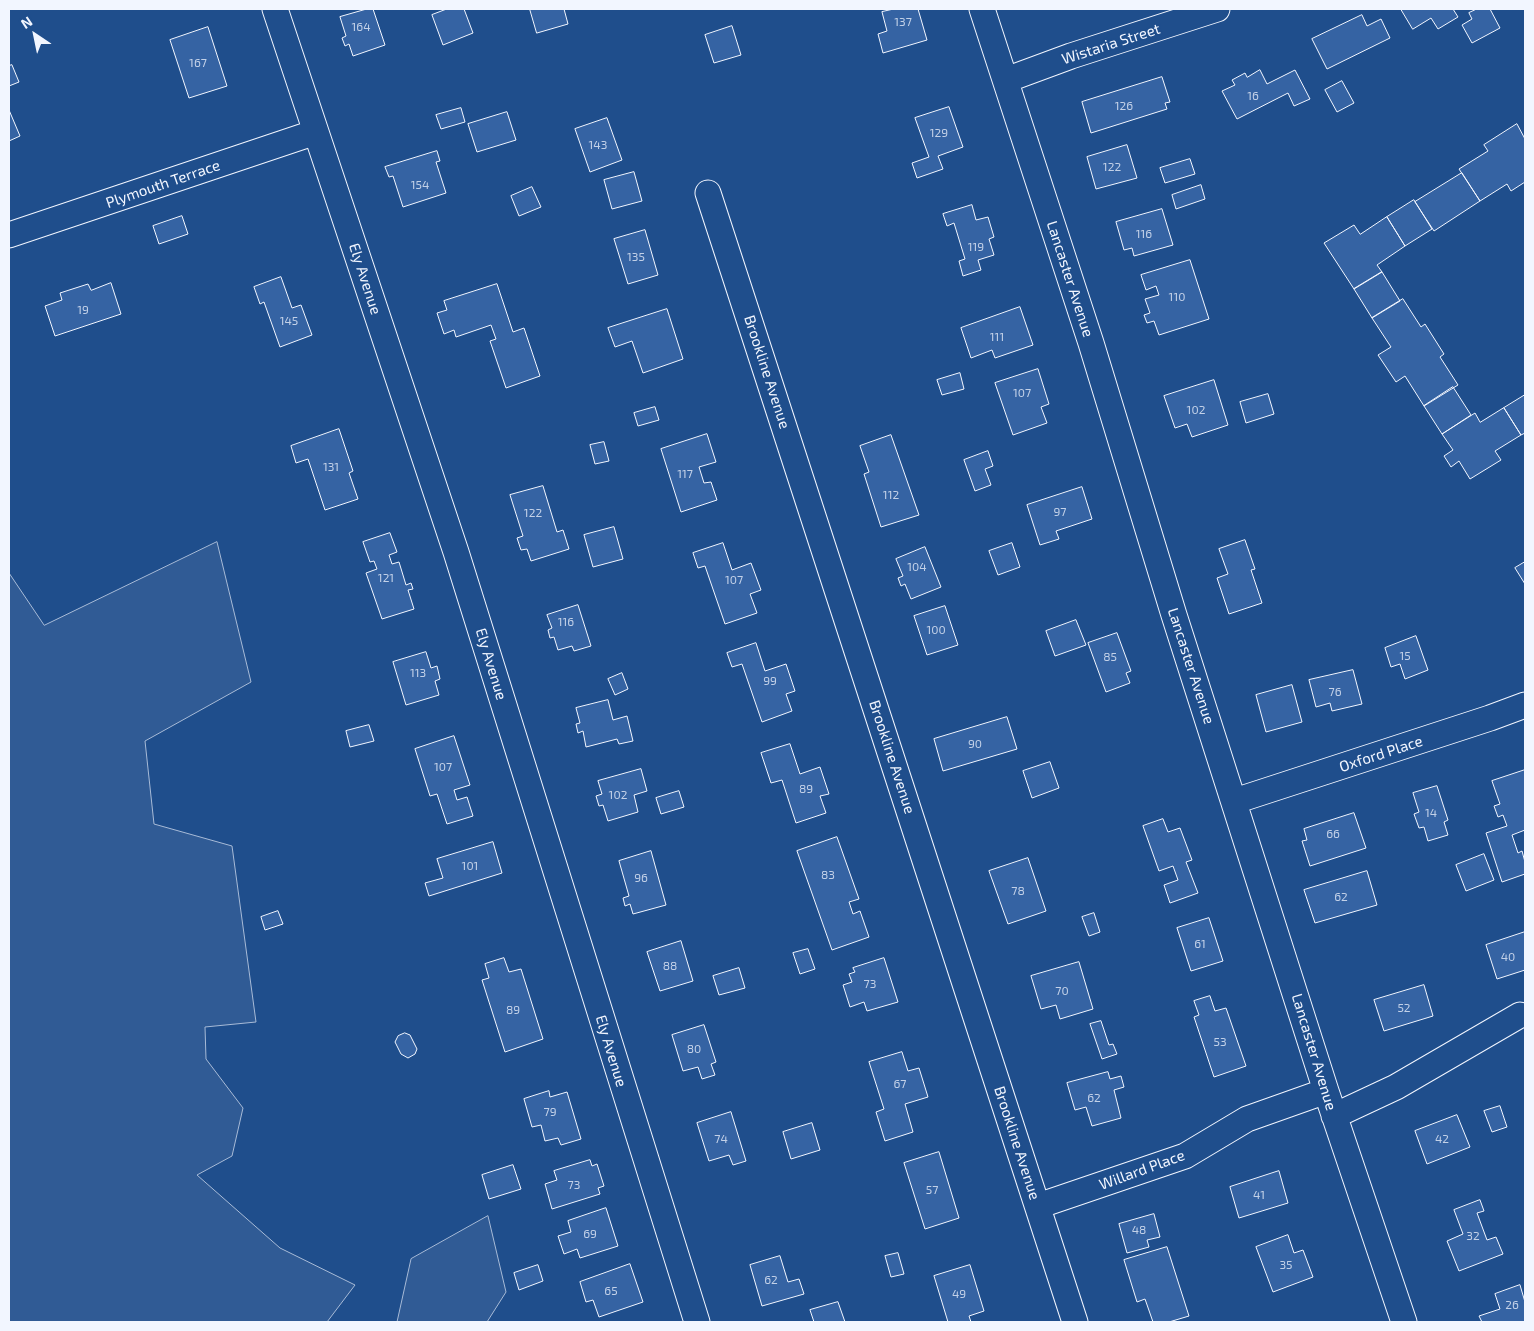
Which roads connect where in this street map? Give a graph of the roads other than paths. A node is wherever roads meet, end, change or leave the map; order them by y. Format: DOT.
graph roads {
  1 [pos="276,9"];
  2 [pos="982,9"];
  3 [pos="1217,9"];
  4 [pos="1006,80"];
  5 [pos="316,132"];
  6 [pos="708,193"];
  7 [pos="9,235"];
  8 [pos="1525,705"];
  9 [pos="1235,800"];
  10 [pos="1520,1016"];
  11 [pos="1326,1091"];
  12 [pos="1334,1116"];
  13 [pos="1038,1206"];
  14 [pos="697,1322"];
  15 [pos="1075,1322"];
  16 [pos="1404,1322"];
  1 -- 5 [label="street, Ely Avenue"];
  2 -- 4 [label="street, Lancaster Avenue"];
  3 -- 4 [label="street, Wistaria Street"];
  4 -- 9 [label="street, Lancaster Avenue"];
  5 -- 7 [label="street, Plymouth Terrace"];
  5 -- 14 [label="street, Ely Avenue"];
  6 -- 13 [label="street, Brookline Avenue"];
  8 -- 9 [label="street, Oxford Place"];
  9 -- 11 [label="street, Lancaster Avenue"];
  10 -- 12 [label="street"];
  11 -- 12 [label="street, Lancaster Avenue"];
  11 -- 13 [label="street, Willard Place"];
  12 -- 16 [label="street, Lancaster Avenue"];
  13 -- 15 [label="street, Brookline Avenue"];
}
